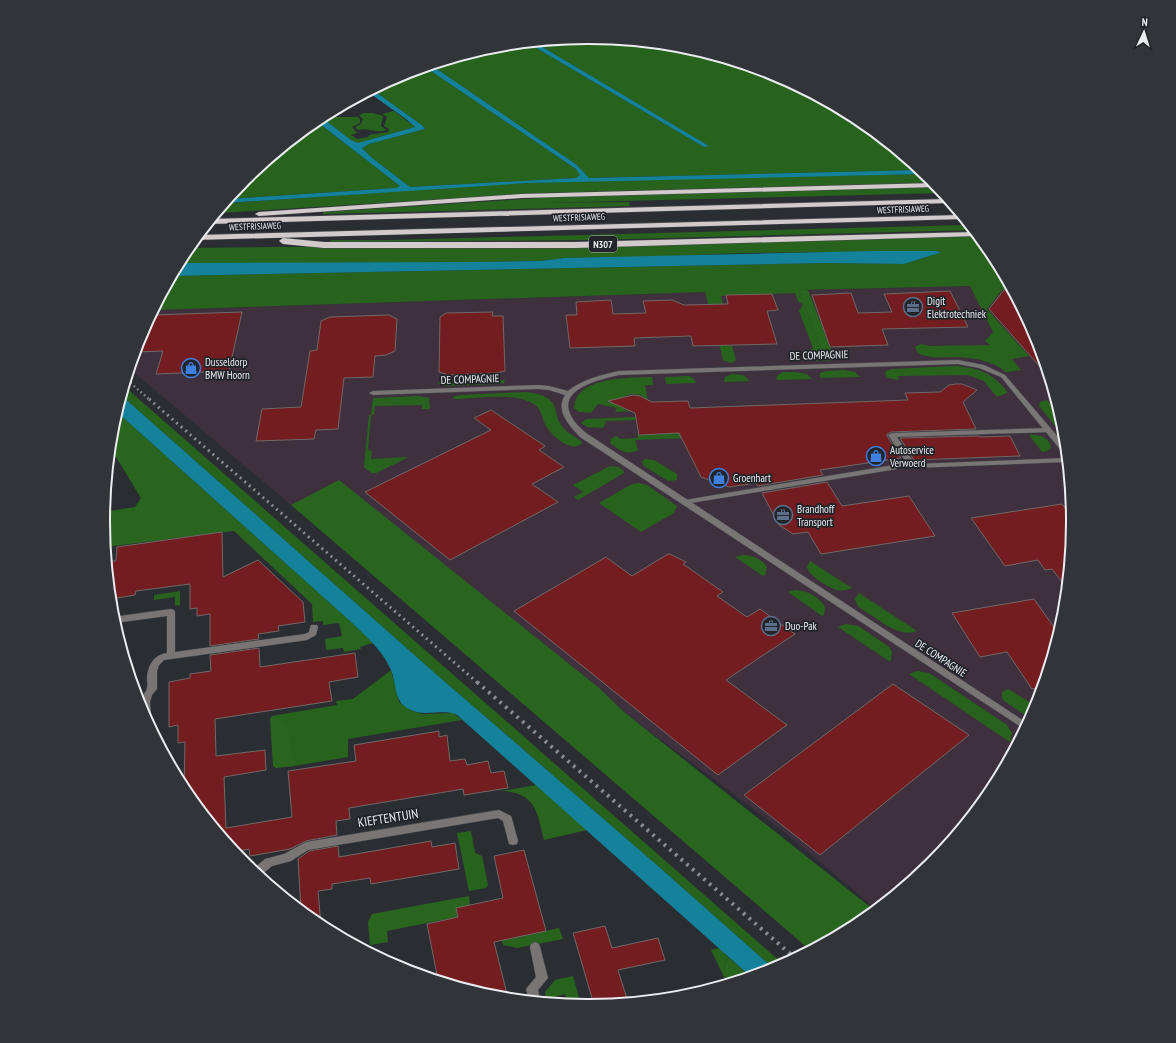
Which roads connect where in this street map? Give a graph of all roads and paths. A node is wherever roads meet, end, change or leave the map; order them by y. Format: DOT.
graph roads {
  1 [pos="927,185"];
  2 [pos="942,201"];
  3 [pos="955,217"];
  4 [pos="220,218"];
  5 [pos="217,222"];
  6 [pos="969,234"];
  7 [pos="230,237"];
  8 [pos="204,238"];
  9 [pos="373,393"];
  10 [pos="568,393"];
  11 [pos="1048,430"];
  12 [pos="1058,442"];
  13 [pos="1061,460"];
  14 [pos="894,467"];
  15 [pos="685,502"];
  16 [pos="121,619"];
  17 [pos="314,626"];
  18 [pos="171,656"];
  19 [pos="145,699"];
  20 [pos="1020,723"];
  21 [pos="513,841"];
  22 [pos="261,869"];
  23 [pos="535,947"];
  24 [pos="534,996"];
  1 -- 4 [label="highway"];
  2 -- 5 [label="highway, WESTFRISIAWEG"];
  3 -- 7 [label="highway, WESTFRISIAWEG / N307"];
  6 -- 7 [label="highway, N307"];
  7 -- 8 [label="highway, WESTFRISIAWEG / N307"];
  9 -- 10 [label="street, DE COMPAGNIE"];
  10 -- 11 [label="street, DE COMPAGNIE"];
  10 -- 15 [label="street, DE COMPAGNIE"];
  11 -- 12 [label="street, DE COMPAGNIE"];
  11 -- 13 [label="street"];
  14 -- 15 [label="street"];
  15 -- 20 [label="street, DE COMPAGNIE"];
  16 -- 18 [label="street"];
  17 -- 18 [label="street"];
  18 -- 19 [label="street"];
  21 -- 22 [label="street, KIEFTENTUIN"];
  23 -- 24 [label="street"];
}
